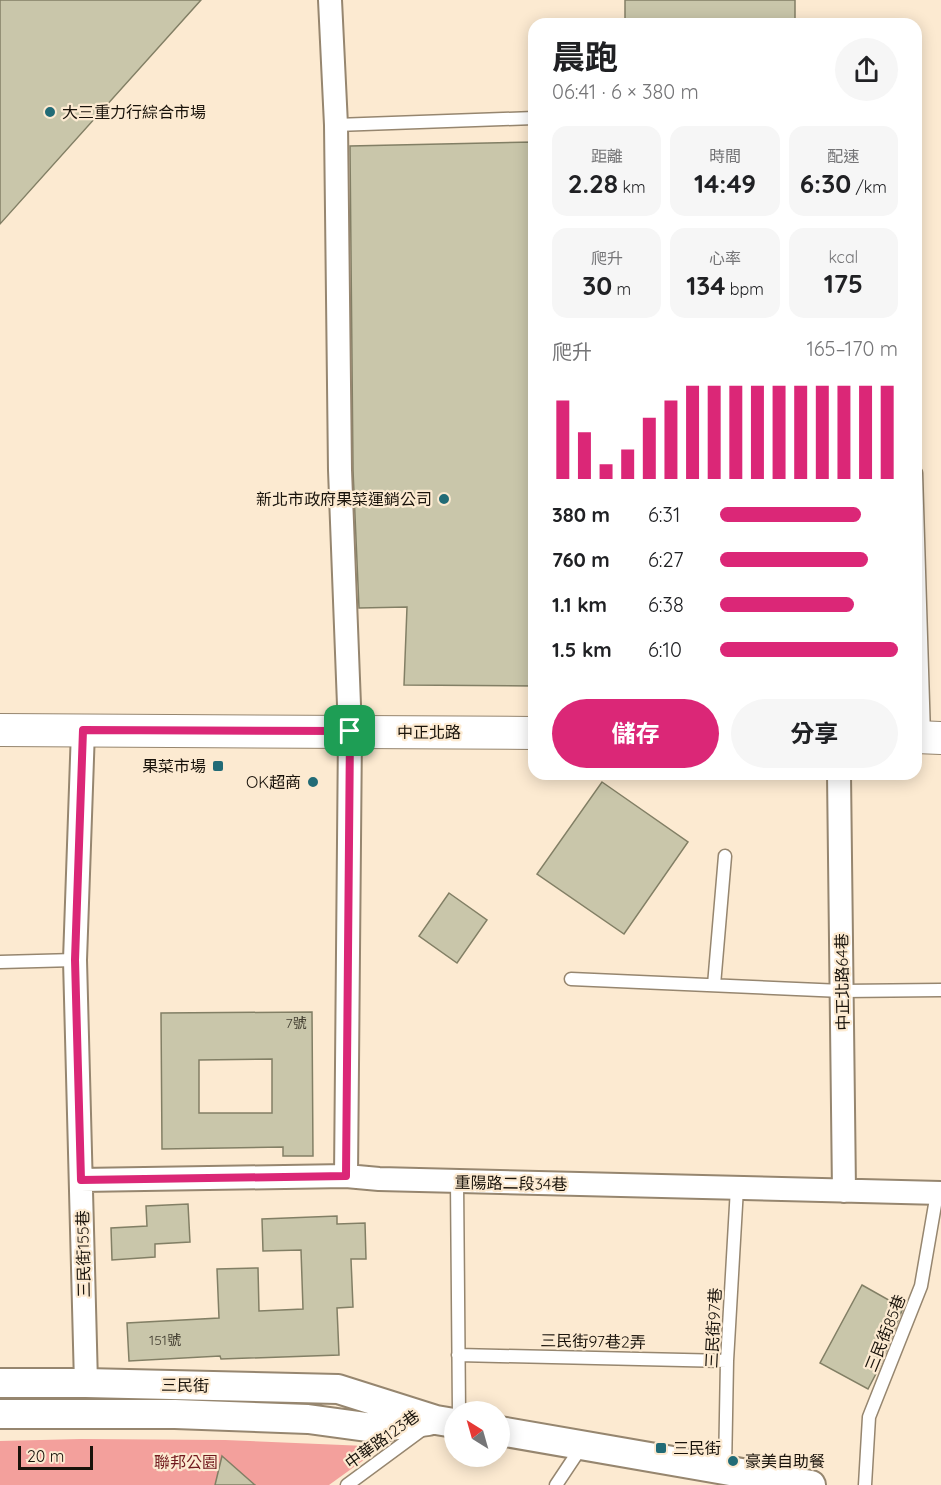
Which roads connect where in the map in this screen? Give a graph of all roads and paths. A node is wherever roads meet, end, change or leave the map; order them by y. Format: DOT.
graph roads {
  1 [pos="330,0"];
  2 [pos="528,118"];
  3 [pos="336,125"];
  4 [pos="922,617"];
  5 [pos="0,730"];
  6 [pos="83,730"];
  7 [pos="350,731"];
  8 [pos="528,733"];
  9 [pos="927,737"];
  10 [pos="839,780"];
  11 [pos="725,856"];
  12 [pos="75,960"];
  13 [pos="0,962"];
  14 [pos="571,980"];
  15 [pos="714,985"];
  16 [pos="941,990"];
  17 [pos="842,991"];
  18 [pos="346,1176"];
  19 [pos="81,1180"];
  20 [pos="457,1181"];
  21 [pos="737,1188"];
  22 [pos="844,1191"];
  23 [pos="939,1193"];
  24 [pos="458,1355"];
  25 [pos="727,1361"];
  26 [pos="0,1383"];
  27 [pos="86,1383"];
  28 [pos="452,1401"];
  29 [pos="0,1414"];
  30 [pos="444,1416"];
  31 [pos="444,1419"];
  32 [pos="444,1422"];
  33 [pos="510,1433"];
  34 [pos="583,1445"];
  35 [pos="725,1470"];
  36 [pos="347,1485"];
  37 [pos="556,1485"];
  38 [pos="807,1485"];
  39 [pos="865,1485"];
  1 -- 3 [label="street"];
  2 -- 3 [label="lane"];
  3 -- 7 [label="street"];
  4 -- 9 [label="lane"];
  5 -- 6 [label="main road, 中正北路"];
  6 -- 7 [label="main road, 中正北路"];
  6 -- 12 [label="street, 三民街155巷"];
  7 -- 8 [label="main road, 中正北路"];
  7 -- 18 [label="street"];
  10 -- 17 [label="street, 中正北路64巷"];
  11 -- 15 [label="lane"];
  12 -- 13 [label="lane"];
  12 -- 19 [label="street, 三民街155巷"];
  14 -- 15 [label="lane"];
  15 -- 17 [label="lane"];
  16 -- 17 [label="lane"];
  17 -- 22 [label="street, 中正北路64巷"];
  18 -- 19 [label="street, 重陽路二段34巷"];
  18 -- 20 [label="street, 重陽路二段34巷"];
  19 -- 27 [label="street, 三民街155巷"];
  20 -- 21 [label="street, 重陽路二段34巷"];
  20 -- 24 [label="lane"];
  21 -- 22 [label="street, 重陽路二段34巷"];
  21 -- 25 [label="lane, 三民街97巷"];
  22 -- 23 [label="street, 重陽路二段34巷"];
  23 -- 39 [label="lane, 三民街85巷"];
  24 -- 25 [label="lane, 三民街97巷2弄"];
  24 -- 28 [label="lane"];
  25 -- 35 [label="lane, 三民街97巷"];
  26 -- 27 [label="street, 三民街"];
  27 -- 30 [label="street, 三民街"];
  29 -- 31 [label="street, 三民街"];
  32 -- 36 [label="lane, 中華路123巷"];
  33 -- 34 [label="street"];
  34 -- 35 [label="street"];
  34 -- 37 [label="lane"];
  35 -- 38 [label="street"];
}
